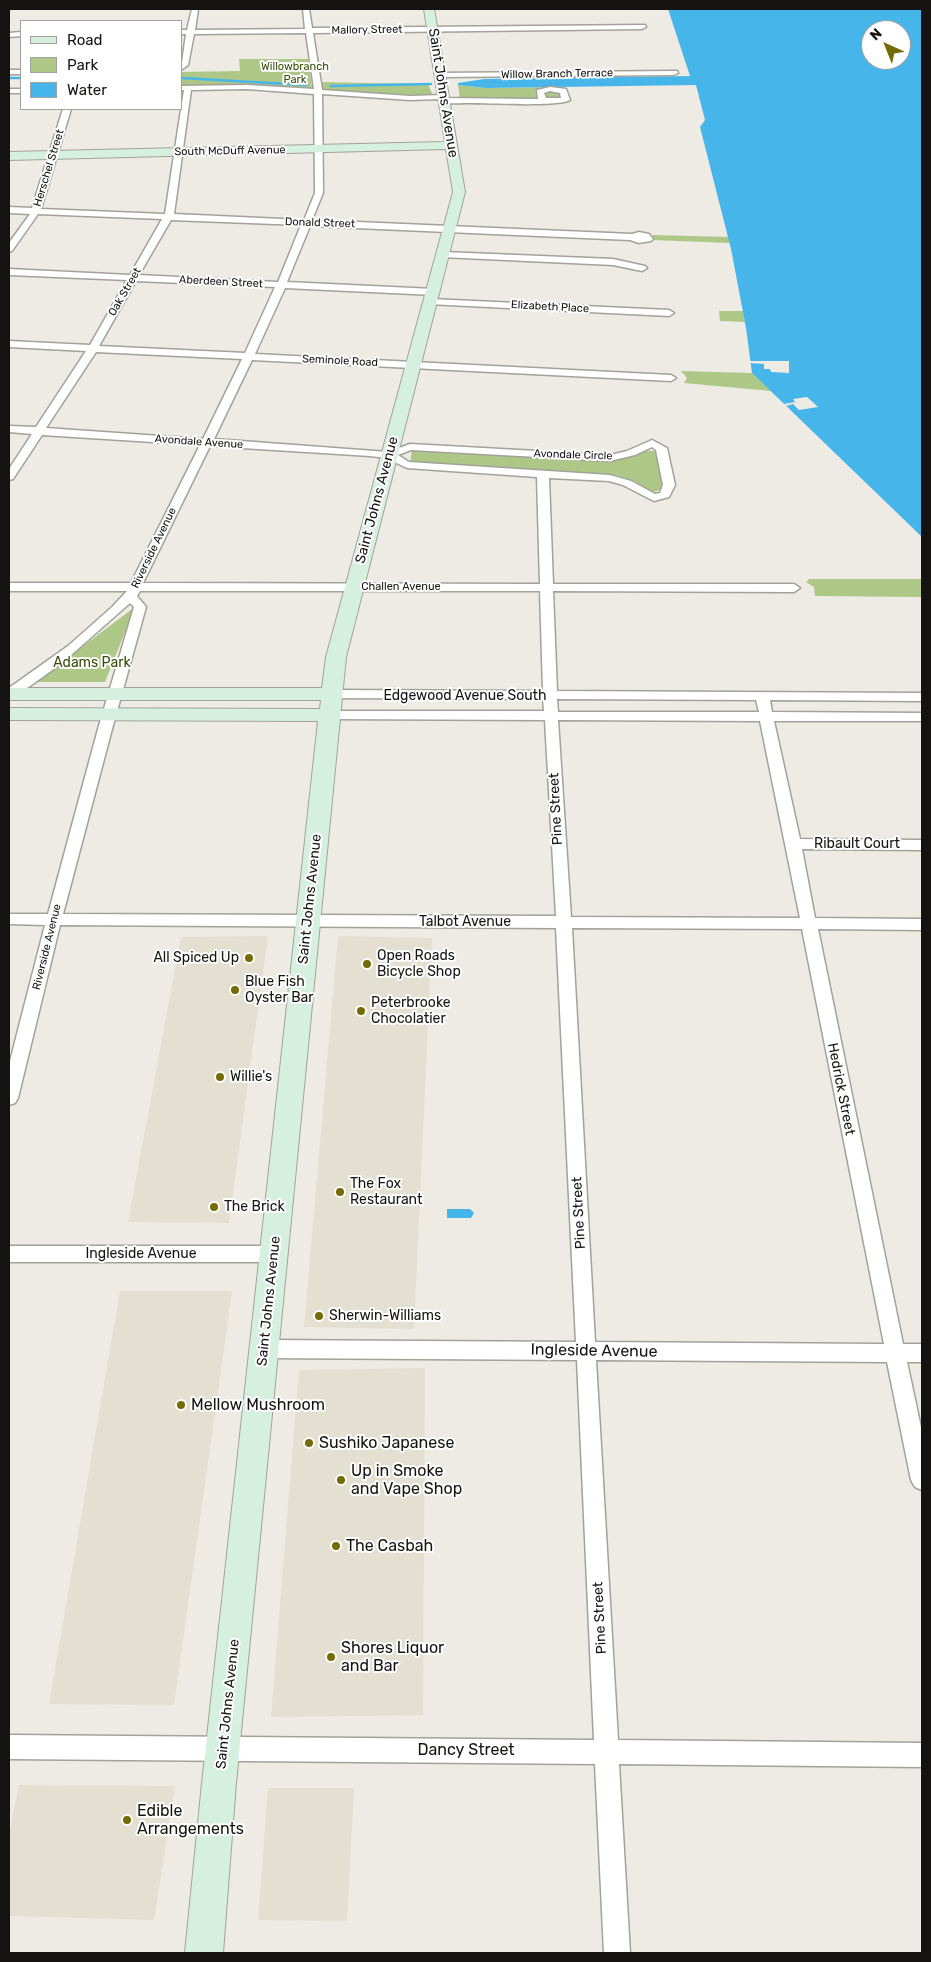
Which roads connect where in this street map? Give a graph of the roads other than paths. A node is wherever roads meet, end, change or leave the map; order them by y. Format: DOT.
graph roads {
  1 [pos="195,9"];
  2 [pos="306,9"];
  3 [pos="428,9"];
  4 [pos="642,27"];
  5 [pos="432,29"];
  6 [pos="309,30"];
  7 [pos="182,32"];
  8 [pos="190,32"];
  9 [pos="182,67"];
  10 [pos="674,73"];
  11 [pos="440,75"];
  12 [pos="184,88"];
  13 [pos="318,91"];
  14 [pos="444,99"];
  15 [pos="543,101"];
  16 [pos="67,110"];
  17 [pos="451,145"];
  18 [pos="319,148"];
  19 [pos="179,152"];
  20 [pos="53,155"];
  21 [pos="9,156"];
  22 [pos="9,210"];
  23 [pos="36,211"];
  24 [pos="168,217"];
  25 [pos="308,222"];
  26 [pos="451,229"];
  27 [pos="632,237"];
  28 [pos="9,249"];
  29 [pos="444,255"];
  30 [pos="642,268"];
  31 [pos="9,272"];
  32 [pos="134,278"];
  33 [pos="282,285"];
  34 [pos="432,297"];
  35 [pos="669,313"];
  36 [pos="9,344"];
  37 [pos="93,348"];
  38 [pos="249,356"];
  39 [pos="414,364"];
  40 [pos="671,378"];
  41 [pos="9,429"];
  42 [pos="39,431"];
  43 [pos="205,443"];
  44 [pos="389,455"];
  45 [pos="543,473"];
  46 [pos="9,476"];
  47 [pos="9,587"];
  48 [pos="354,587"];
  49 [pos="547,588"];
  50 [pos="794,588"];
  51 [pos="133,592"];
  52 [pos="9,694"];
  53 [pos="550,696"];
  54 [pos="762,697"];
  55 [pos="922,698"];
  56 [pos="112,704"];
  57 [pos="330,705"];
  58 [pos="9,714"];
  59 [pos="551,716"];
  60 [pos="767,716"];
  61 [pos="922,717"];
  62 [pos="793,844"];
  63 [pos="922,845"];
  64 [pos="9,919"];
  65 [pos="54,920"];
  66 [pos="308,921"];
  67 [pos="563,923"];
  68 [pos="808,924"];
  69 [pos="922,924"];
  70 [pos="9,1098"];
  71 [pos="9,1254"];
  72 [pos="274,1254"];
  73 [pos="265,1349"];
  74 [pos="586,1351"];
  75 [pos="897,1352"];
  76 [pos="922,1352"];
  77 [pos="922,1480"];
  78 [pos="9,1747"];
  79 [pos="224,1750"];
  80 [pos="607,1750"];
  81 [pos="922,1755"];
  82 [pos="204,1953"];
  83 [pos="617,1953"];
  1 -- 8 [label="street"];
  2 -- 6 [label="street, Riverside Avenue"];
  3 -- 5 [label="main road, Saint Johns Avenue"];
  4 -- 5 [label="street, Mallory Street"];
  5 -- 6 [label="street, Mallory Street"];
  5 -- 11 [label="main road, Saint Johns Avenue"];
  6 -- 8 [label="street, Mallory Street"];
  6 -- 13 [label="street, Riverside Avenue"];
  7 -- 8 [label="street, Mallory Street"];
  8 -- 9 [label="street"];
  10 -- 11 [label="street, Willow Branch Terrace"];
  11 -- 14 [label="main road, Saint Johns Avenue"];
  12 -- 13 [label="street"];
  12 -- 19 [label="street, Oak Street"];
  13 -- 14 [label="street"];
  13 -- 18 [label="street, Riverside Avenue"];
  14 -- 15 [label="street"];
  14 -- 17 [label="main road, Saint Johns Avenue"];
  16 -- 20 [label="street, Herschel Street"];
  17 -- 18 [label="main road, South McDuff Avenue"];
  17 -- 26 [label="main road, Saint Johns Avenue"];
  18 -- 19 [label="main road, South McDuff Avenue"];
  18 -- 25 [label="street, Riverside Avenue"];
  19 -- 20 [label="main road, South McDuff Avenue"];
  19 -- 24 [label="street, Oak Street"];
  20 -- 21 [label="main road, South McDuff Avenue"];
  20 -- 23 [label="street, Herschel Street"];
  22 -- 23 [label="street, Donald Street"];
  23 -- 24 [label="street, Donald Street"];
  23 -- 28 [label="street, Herschel Street"];
  24 -- 25 [label="street, Donald Street"];
  24 -- 32 [label="street, Oak Street"];
  25 -- 26 [label="street, Donald Street"];
  25 -- 33 [label="street, Riverside Avenue"];
  26 -- 27 [label="street, Donald Street"];
  26 -- 29 [label="main road, Saint Johns Avenue"];
  29 -- 30 [label="street"];
  29 -- 34 [label="main road, Saint Johns Avenue"];
  31 -- 32 [label="street, Aberdeen Street"];
  32 -- 33 [label="street, Aberdeen Street"];
  32 -- 37 [label="street, Oak Street"];
  33 -- 34 [label="street, Aberdeen Street"];
  33 -- 38 [label="street, Riverside Avenue"];
  34 -- 35 [label="street, Elizabeth Place"];
  34 -- 39 [label="main road, Saint Johns Avenue"];
  36 -- 37 [label="street, Seminole Road"];
  37 -- 38 [label="street, Seminole Road"];
  37 -- 42 [label="street, Oak Street"];
  38 -- 39 [label="street, Seminole Road"];
  38 -- 43 [label="street, Riverside Avenue"];
  39 -- 40 [label="street, Seminole Road"];
  39 -- 44 [label="main road, Saint Johns Avenue"];
  41 -- 42 [label="street, Avondale Avenue"];
  42 -- 43 [label="street, Avondale Avenue"];
  42 -- 46 [label="street, Oak Street"];
  43 -- 44 [label="street, Avondale Avenue"];
  43 -- 51 [label="street, Riverside Avenue"];
  44 -- 45 [label="street, Avondale Circle"];
  44 -- 45 [label="street, Avondale Circle"];
  44 -- 48 [label="main road, Saint Johns Avenue"];
  45 -- 49 [label="street, Pine Street"];
  47 -- 51 [label="street, Challen Avenue"];
  48 -- 49 [label="street, Challen Avenue"];
  48 -- 51 [label="street, Challen Avenue"];
  48 -- 57 [label="main road, Saint Johns Avenue"];
  49 -- 50 [label="street, Challen Avenue"];
  49 -- 53 [label="street, Pine Street"];
  51 -- 52 [label="street"];
  51 -- 56 [label="street, Riverside Avenue"];
  52 -- 56 [label="main road, Edgewood Avenue South"];
  53 -- 54 [label="street, Edgewood Avenue South"];
  53 -- 57 [label="street, Edgewood Avenue South"];
  53 -- 59 [label="street, Pine Street"];
  54 -- 55 [label="street, Edgewood Avenue South"];
  54 -- 60 [label="street, Hedrick Street"];
  56 -- 57 [label="main road, Edgewood Avenue South"];
  56 -- 58 [label="main road, Edgewood Avenue South"];
  56 -- 65 [label="street, Riverside Avenue"];
  57 -- 59 [label="street, Edgewood Avenue South"];
  57 -- 66 [label="main road, Saint Johns Avenue"];
  59 -- 60 [label="street, Edgewood Avenue South"];
  59 -- 67 [label="street, Pine Street"];
  60 -- 61 [label="street, Edgewood Avenue South"];
  60 -- 62 [label="street, Hedrick Street"];
  62 -- 63 [label="street, Ribault Court"];
  62 -- 68 [label="street, Hedrick Street"];
  64 -- 65 [label="street, Talbot Avenue"];
  65 -- 66 [label="street, Talbot Avenue"];
  65 -- 70 [label="street, Riverside Avenue"];
  66 -- 67 [label="street, Talbot Avenue"];
  66 -- 72 [label="main road, Saint Johns Avenue"];
  67 -- 68 [label="street, Talbot Avenue"];
  67 -- 74 [label="street, Pine Street"];
  68 -- 69 [label="street, Talbot Avenue"];
  68 -- 75 [label="street, Hedrick Street"];
  71 -- 72 [label="street, Ingleside Avenue"];
  72 -- 73 [label="main road, Saint Johns Avenue"];
  73 -- 74 [label="street, Ingleside Avenue"];
  73 -- 79 [label="main road, Saint Johns Avenue"];
  74 -- 75 [label="street, Ingleside Avenue"];
  74 -- 80 [label="street, Pine Street"];
  75 -- 76 [label="street, Ingleside Avenue"];
  75 -- 77 [label="street, Hedrick Street"];
  78 -- 79 [label="street, Dancy Street"];
  79 -- 80 [label="street, Dancy Street"];
  79 -- 82 [label="main road, Saint Johns Avenue"];
  80 -- 81 [label="street, Dancy Street"];
  80 -- 83 [label="street, Pine Street"];
}
